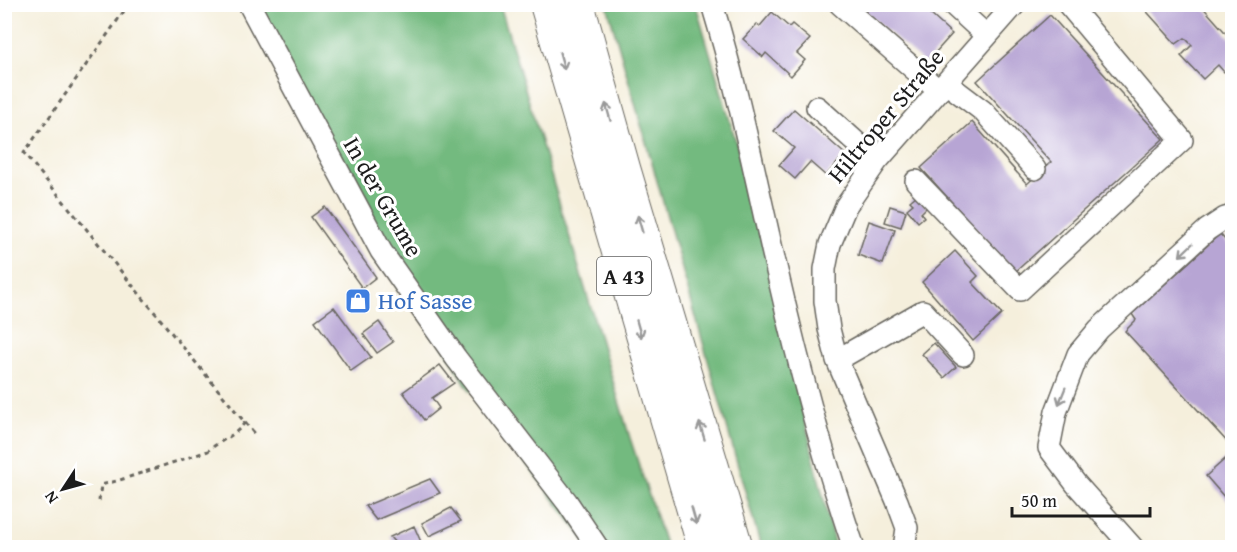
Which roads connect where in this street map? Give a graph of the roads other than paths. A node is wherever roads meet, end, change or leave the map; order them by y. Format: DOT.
graph roads {
  1 [pos="249,4"];
  2 [pos="546,4"];
  3 [pos="578,4"];
  4 [pos="712,4"];
  5 [pos="840,4"];
  6 [pos="952,4"];
  7 [pos="1015,4"];
  8 [pos="1068,4"];
  9 [pos="987,36"];
  10 [pos="943,87"];
  11 [pos="817,107"];
  12 [pos="877,161"];
  13 [pos="1035,169"];
  14 [pos="916,181"];
  15 [pos="1233,216"];
  16 [pos="963,355"];
  17 [pos="837,360"];
  18 [pos="598,548"];
  19 [pos="704,548"];
  20 [pos="737,548"];
  21 [pos="854,548"];
  22 [pos="904,548"];
  23 [pos="1133,548"];
  1 -- 18 [label="street, In der Grume"];
  2 -- 19 [label="highway, A 43, one-way"];
  20 -- 3 [label="highway, A 43, one-way"];
  4 -- 21 [label="street"];
  5 -- 10 [label="street"];
  6 -- 9 [label="street"];
  7 -- 9 [label="street, Hiltroper Straße"];
  8 -- 14 [label="street"];
  9 -- 10 [label="street, Hiltroper Straße"];
  10 -- 12 [label="street, Hiltroper Straße"];
  10 -- 13 [label="street"];
  11 -- 12 [label="street"];
  12 -- 17 [label="street, Hiltroper Straße"];
  15 -- 23 [label="street, one-way"];
  16 -- 17 [label="street"];
  17 -- 22 [label="street, Hiltroper Straße"];
}
